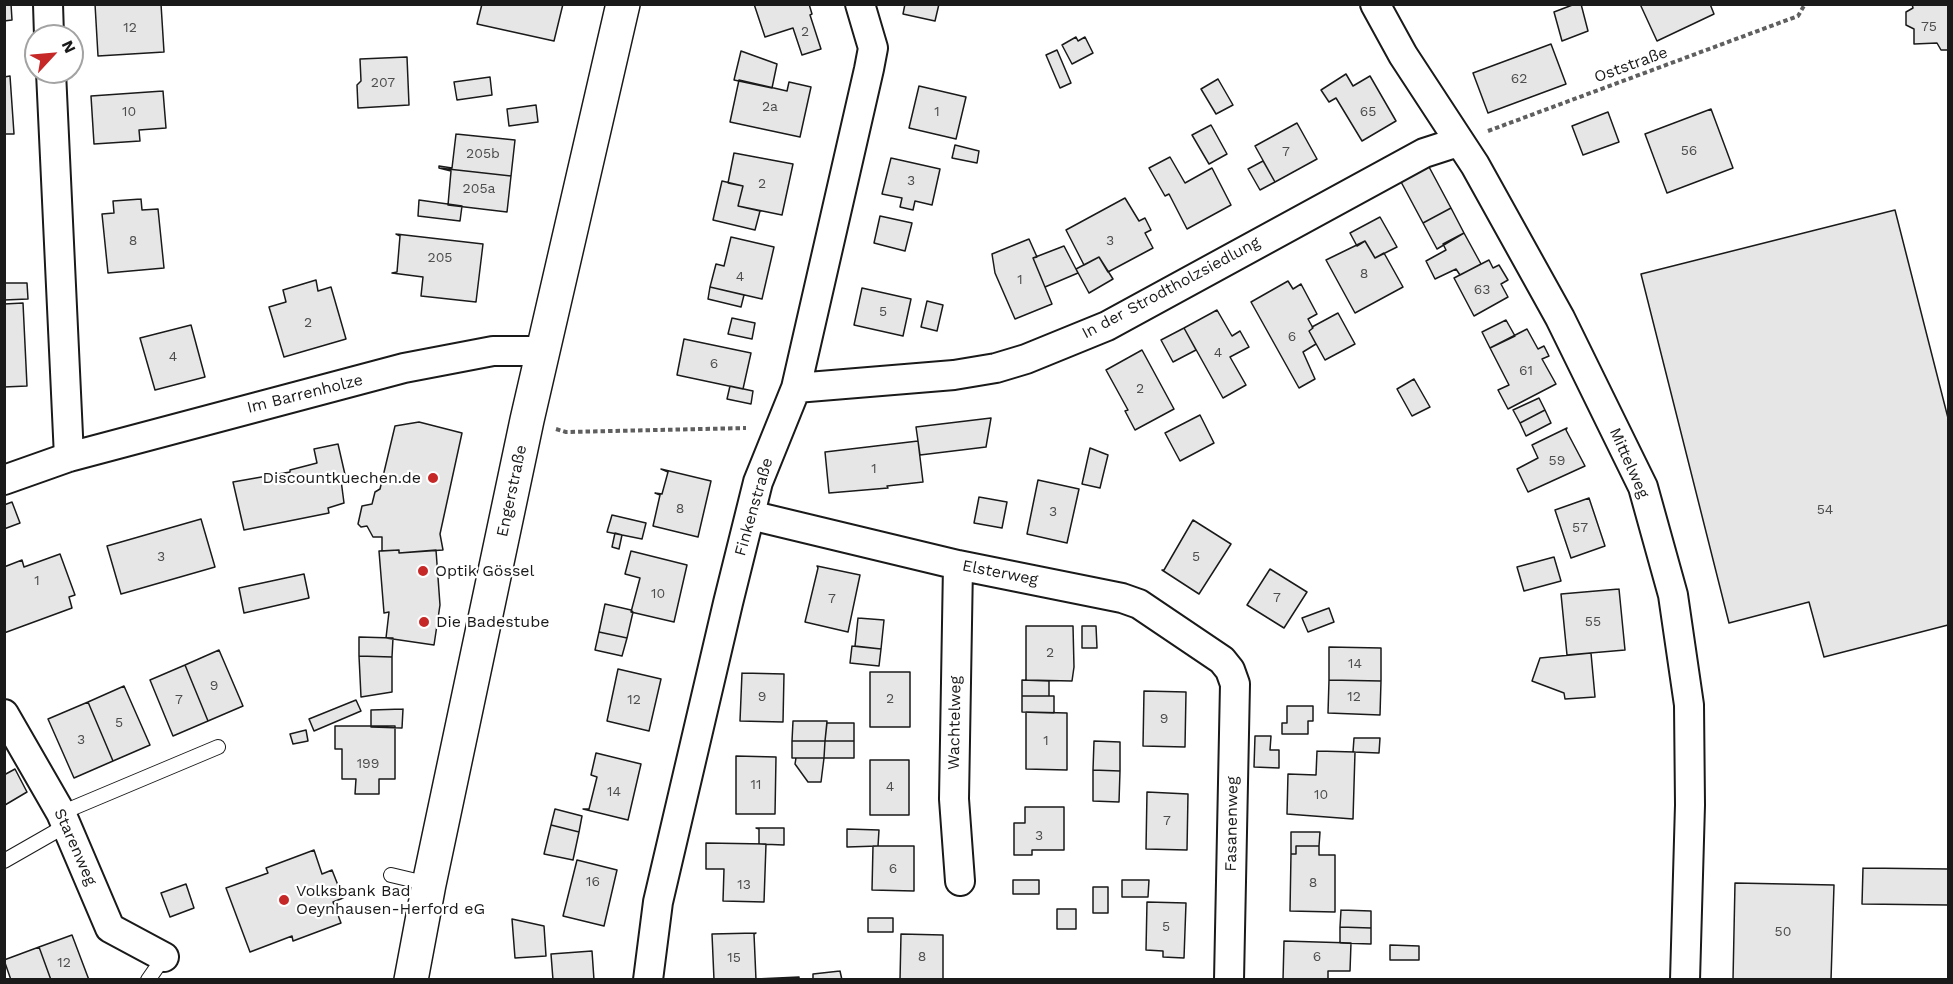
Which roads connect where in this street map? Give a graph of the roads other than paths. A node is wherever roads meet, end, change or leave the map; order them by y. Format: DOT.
graph roads {
  1 [pos="48,4"];
  2 [pos="622,4"];
  3 [pos="860,4"];
  4 [pos="1375,4"];
  5 [pos="49,24"];
  6 [pos="52,84"];
  7 [pos="1458,142"];
  8 [pos="543,351"];
  9 [pos="796,388"];
  10 [pos="69,457"];
  11 [pos="4,480"];
  12 [pos="750,515"];
  13 [pos="958,565"];
  14 [pos="1230,670"];
  15 [pos="4,714"];
  16 [pos="218,747"];
  17 [pos="64,819"];
  18 [pos="4,861"];
  19 [pos="391,876"];
  20 [pos="960,881"];
  21 [pos="429,884"];
  22 [pos="156,968"];
  23 [pos="411,980"];
  24 [pos="648,980"];
  25 [pos="1229,980"];
  26 [pos="1685,980"];
  1 -- 5 [label="street"];
  2 -- 8 [label="main road, Engerstraße"];
  3 -- 9 [label="street, Finkenstraße"];
  4 -- 7 [label="street, Mittelweg"];
  6 -- 10 [label="street"];
  7 -- 9 [label="street, In der Strodtholzsiedlung"];
  7 -- 26 [label="street, Mittelweg"];
  8 -- 10 [label="street, Im Barrenholze"];
  8 -- 21 [label="main road, Engerstraße"];
  9 -- 12 [label="street, Finkenstraße"];
  10 -- 11 [label="street, Im Barrenholze"];
  12 -- 13 [label="street, Elsterweg"];
  12 -- 24 [label="street, Finkenstraße"];
  13 -- 14 [label="street, Elsterweg"];
  13 -- 20 [label="street, Wachtelweg"];
  14 -- 25 [label="street, Fasanenweg"];
  15 -- 17 [label="street, Starenweg"];
  16 -- 17 [label="lane"];
  17 -- 18 [label="lane"];
  17 -- 22 [label="street, Starenweg"];
  19 -- 21 [label="lane"];
  21 -- 23 [label="main road, Engerstraße"];
}
